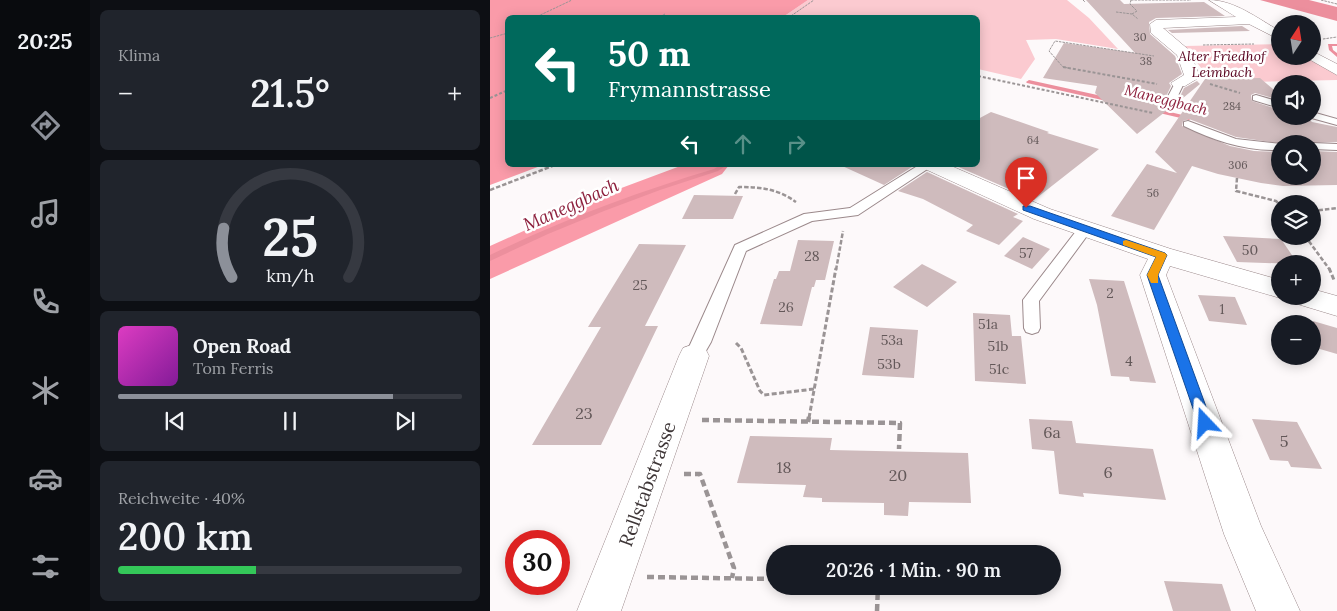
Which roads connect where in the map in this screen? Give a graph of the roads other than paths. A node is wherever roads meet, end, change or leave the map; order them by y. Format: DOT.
graph roads {
  1 [pos="1215,0"];
  2 [pos="1254,20"];
  3 [pos="1271,30"];
  4 [pos="1321,60"];
  5 [pos="1337,70"];
  6 [pos="1177,88"];
  7 [pos="1256,98"];
  8 [pos="1271,103"];
  9 [pos="1169,104"];
  10 [pos="1321,118"];
  11 [pos="1337,122"];
  12 [pos="1188,124"];
  13 [pos="1321,146"];
  14 [pos="1337,146"];
  15 [pos="1271,148"];
  16 [pos="928,167"];
  17 [pos="1085,229"];
  18 [pos="1162,255"];
  19 [pos="1271,286"];
  20 [pos="1321,301"];
  21 [pos="1337,306"];
  22 [pos="1032,328"];
  23 [pos="698,349"];
  24 [pos="599,611"];
  25 [pos="1278,611"];
  1 -- 2 [label="street"];
  2 -- 3 [label="street"];
  2 -- 6 [label="street"];
  4 -- 5 [label="street"];
  6 -- 9 [label="lane"];
  7 -- 8 [label="lane"];
  10 -- 11 [label="lane"];
  12 -- 15 [label="lane"];
  13 -- 14 [label="lane"];
  16 -- 17 [label="street"];
  16 -- 23 [label="lane"];
  17 -- 18 [label="street"];
  17 -- 22 [label="lane"];
  18 -- 19 [label="street"];
  18 -- 25 [label="street"];
  20 -- 21 [label="street"];
  23 -- 24 [label="street, Rellstabstrasse"];
}
